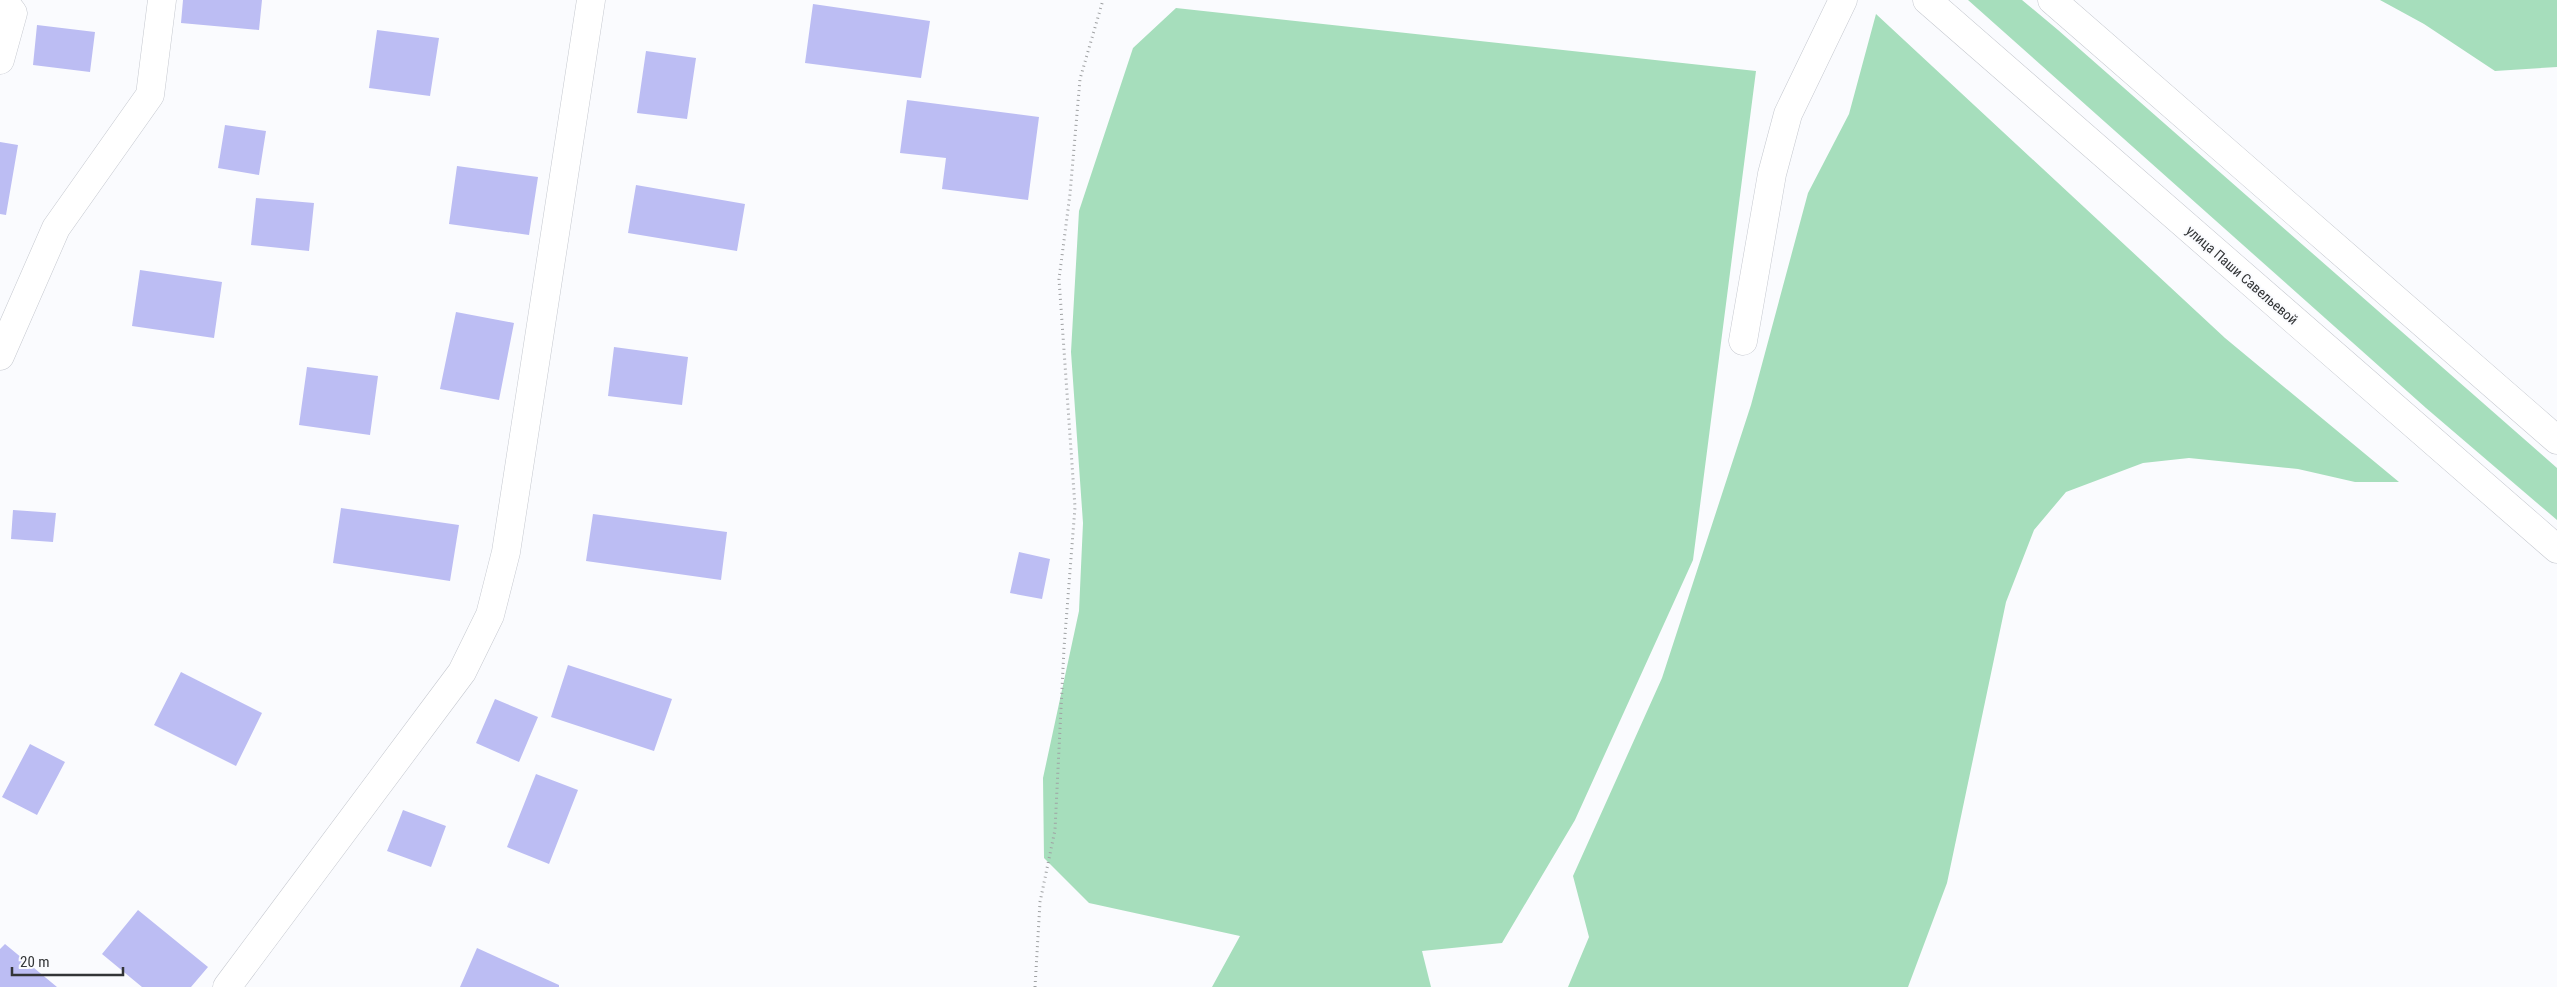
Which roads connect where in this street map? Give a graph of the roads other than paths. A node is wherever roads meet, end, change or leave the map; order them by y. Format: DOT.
graph roads {
  1 [pos="3,0"];
  2 [pos="162,0"];
  3 [pos="591,0"];
  4 [pos="1843,0"];
  5 [pos="1927,0"];
  6 [pos="2052,0"];
  7 [pos="0,60"];
  8 [pos="1743,341"];
  9 [pos="0,356"];
  10 [pos="2557,440"];
  11 [pos="2557,549"];
  12 [pos="228,987"];
  1 -- 7 [label="street"];
  2 -- 9 [label="street"];
  3 -- 12 [label="street"];
  4 -- 8 [label="street"];
  5 -- 11 [label="street, улица Паши Савельевой"];
  6 -- 10 [label="street"];
}
